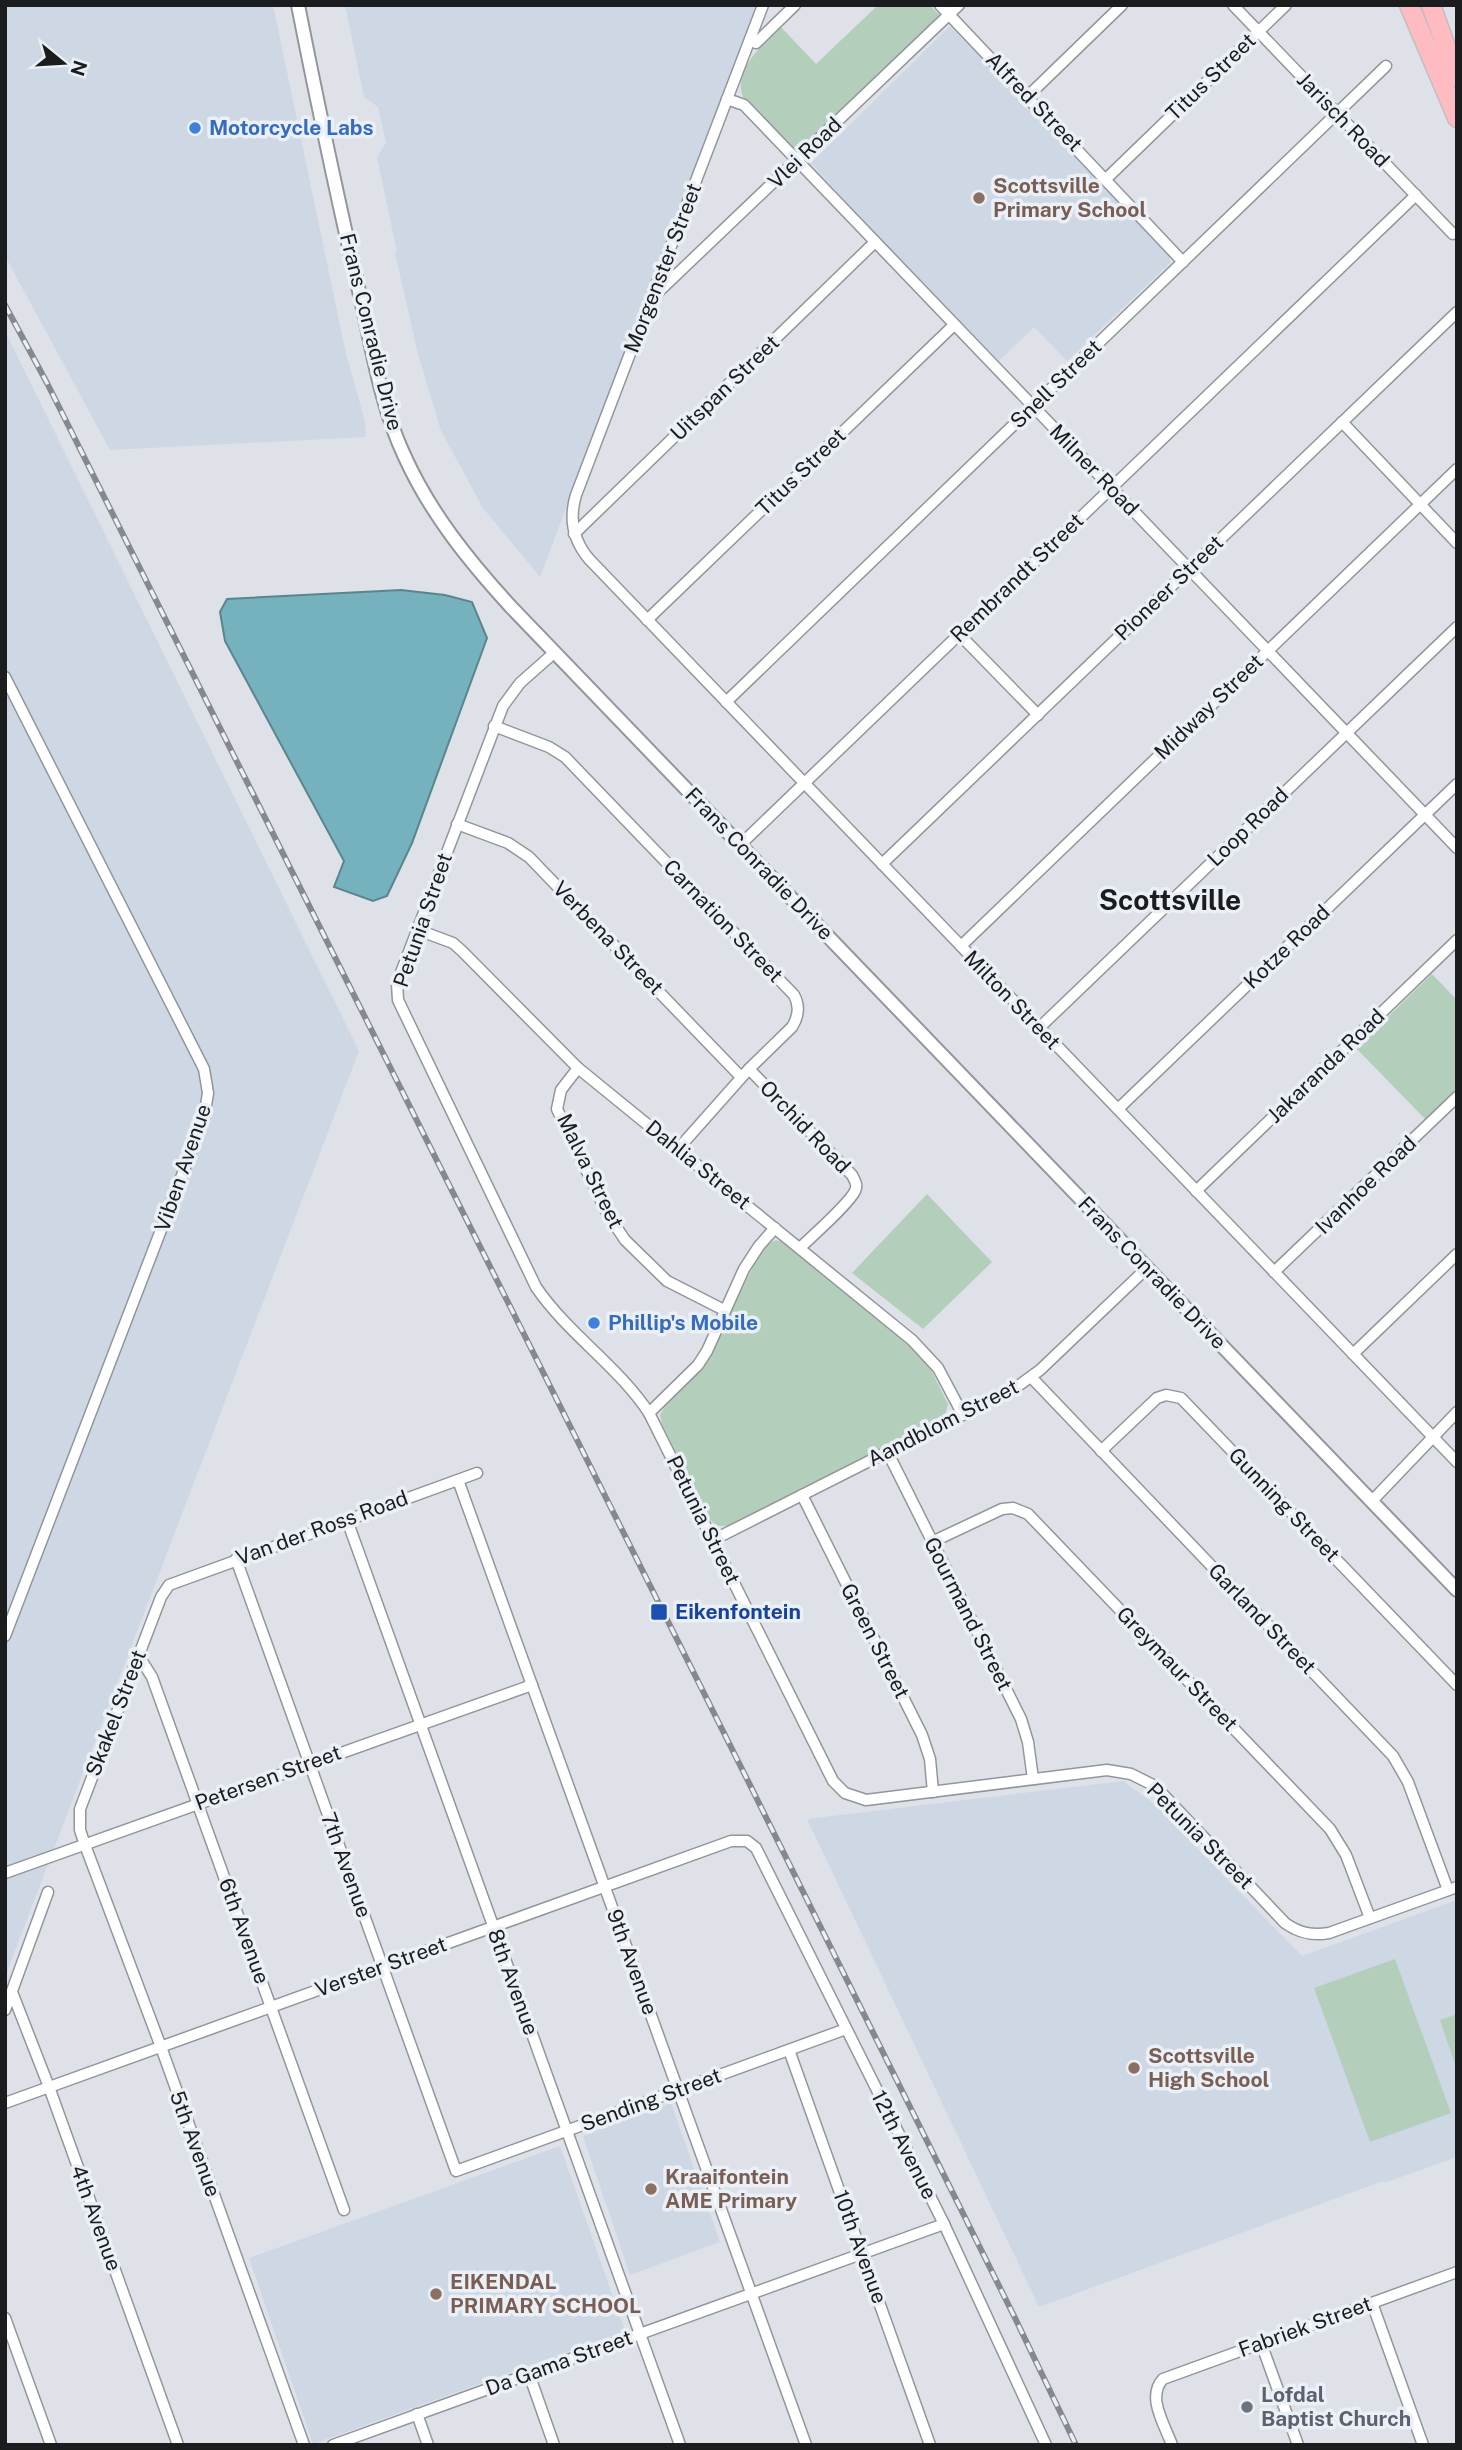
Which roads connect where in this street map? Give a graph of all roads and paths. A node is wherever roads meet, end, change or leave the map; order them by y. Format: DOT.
graph roads {
  1 [pos="298,5"];
  2 [pos="763,5"];
  3 [pos="795,5"];
  4 [pos="940,5"];
  5 [pos="959,5"];
  6 [pos="1122,5"];
  7 [pos="1233,5"];
  8 [pos="1286,5"];
  9 [pos="1409,5"];
  10 [pos="1431,5"];
  11 [pos="949,14"];
  12 [pos="1259,32"];
  13 [pos="750,40"];
  14 [pos="1386,66"];
  15 [pos="1457,77"];
  16 [pos="1028,96"];
  17 [pos="727,99"];
  18 [pos="1337,114"];
  19 [pos="1457,117"];
  20 [pos="797,161"];
  21 [pos="1106,179"];
  22 [pos="1416,195"];
  23 [pos="1453,234"];
  24 [pos="875,243"];
  25 [pos="1183,262"];
  26 [pos="651,299"];
  27 [pos="1457,312"];
  28 [pos="954,325"];
  29 [pos="1033,407"];
  30 [pos="1342,422"];
  31 [pos="1457,469"];
  32 [pos="1111,488"];
  33 [pos="1420,504"];
  34 [pos="574,534"];
  35 [pos="1457,542"];
  36 [pos="1189,569"];
  37 [pos="647,620"];
  38 [pos="1457,627"];
  39 [pos="959,634"];
  40 [pos="1267,651"];
  41 [pos="555,652"];
  42 [pos="5,677"];
  43 [pos="726,702"];
  44 [pos="1038,715"];
  45 [pos="495,726"];
  46 [pos="1346,733"];
  47 [pos="804,783"];
  48 [pos="1457,784"];
  49 [pos="1425,815"];
  50 [pos="457,824"];
  51 [pos="740,845"];
  52 [pos="1457,848"];
  53 [pos="882,864"];
  54 [pos="418,930"];
  55 [pos="1457,940"];
  56 [pos="961,946"];
  57 [pos="1040,1028"];
  58 [pos="578,1068"];
  59 [pos="749,1069"];
  60 [pos="741,1077"];
  61 [pos="1457,1097"];
  62 [pos="1118,1109"];
  63 [pos="678,1149"];
  64 [pos="1196,1191"];
  65 [pos="775,1228"];
  66 [pos="800,1248"];
  67 [pos="1457,1254"];
  68 [pos="1147,1268"];
  69 [pos="1274,1272"];
  70 [pos="724,1310"];
  71 [pos="1353,1354"];
  72 [pos="1031,1377"];
  73 [pos="1457,1412"];
  74 [pos="649,1413"];
  75 [pos="963,1415"];
  76 [pos="1433,1437"];
  77 [pos="1101,1451"];
  78 [pos="888,1453"];
  79 [pos="1457,1462"];
  80 [pos="477,1473"];
  81 [pos="458,1480"];
  82 [pos="802,1495"];
  83 [pos="1371,1502"];
  84 [pos="347,1520"];
  85 [pos="713,1540"];
  86 [pos="932,1542"];
  87 [pos="236,1559"];
  88 [pos="169,1585"];
  89 [pos="1457,1591"];
  90 [pos="5,1636"];
  91 [pos="138,1655"];
  92 [pos="532,1685"];
  93 [pos="1457,1685"];
  94 [pos="421,1725"];
  95 [pos="309,1763"];
  96 [pos="1033,1779"];
  97 [pos="933,1792"];
  98 [pos="198,1804"];
  99 [pos="85,1844"];
  100 [pos="756,1848"];
  101 [pos="5,1873"];
  102 [pos="605,1887"];
  103 [pos="1452,1888"];
  104 [pos="48,1892"];
  105 [pos="1370,1918"];
  106 [pos="493,1927"];
  107 [pos="382,1967"];
  108 [pos="12,1992"];
  109 [pos="271,2007"];
  110 [pos="5,2010"];
  111 [pos="846,2029"];
  112 [pos="160,2047"];
  113 [pos="789,2050"];
  114 [pos="49,2087"];
  115 [pos="678,2090"];
  116 [pos="5,2103"];
  117 [pos="567,2131"];
  118 [pos="456,2171"];
  119 [pos="344,2210"];
  120 [pos="944,2224"];
  121 [pos="862,2254"];
  122 [pos="1457,2272"];
  123 [pos="751,2294"];
  124 [pos="1371,2303"];
  125 [pos="5,2318"];
  126 [pos="640,2334"];
  127 [pos="1261,2343"];
  128 [pos="529,2374"];
  129 [pos="417,2414"];
  130 [pos="51,2445"];
  131 [pos="178,2445"];
  132 [pos="304,2445"];
  133 [pos="333,2445"];
  134 [pos="428,2445"];
  135 [pos="554,2445"];
  136 [pos="680,2445"];
  137 [pos="806,2445"];
  138 [pos="930,2445"];
  139 [pos="1046,2445"];
  140 [pos="1172,2445"];
  141 [pos="1298,2445"];
  142 [pos="1423,2445"];
  1 -- 41 [label="street, Frans Conradie Drive"];
  2 -- 13 [label="street, Morgenster Street"];
  3 -- 13 [label="street"];
  4 -- 11 [label="street, Alfred Street"];
  5 -- 11 [label="street, Vlei Road"];
  6 -- 16 [label="street"];
  7 -- 12 [label="street, Jarisch Road"];
  8 -- 12 [label="street, Titus Street"];
  9 -- 19 [label="highway"];
  10 -- 15 [label="highway"];
  11 -- 16 [label="street, Alfred Street"];
  11 -- 20 [label="street, Vlei Road"];
  12 -- 18 [label="street, Jarisch Road"];
  12 -- 21 [label="street, Titus Street"];
  13 -- 17 [label="street, Morgenster Street"];
  14 -- 18 [label="street, Snell Street"];
  16 -- 21 [label="street, Alfred Street"];
  17 -- 20 [label="street, Milner Road"];
  17 -- 26 [label="street, Morgenster Street"];
  18 -- 22 [label="street, Jarisch Road"];
  18 -- 25 [label="street, Snell Street"];
  20 -- 24 [label="street, Milner Road"];
  20 -- 26 [label="street, Vlei Road"];
  21 -- 25 [label="street, Alfred Street"];
  22 -- 23 [label="street, Jarisch Road"];
  22 -- 32 [label="street, Rembrandt Street"];
  24 -- 28 [label="street, Milner Road"];
  24 -- 34 [label="street, Uitspan Street"];
  25 -- 29 [label="street, Snell Street"];
  26 -- 34 [label="street, Morgenster Street"];
  27 -- 30 [label="street, Pioneer Street"];
  28 -- 29 [label="street, Milner Road"];
  28 -- 37 [label="street, Titus Street"];
  29 -- 32 [label="street, Milner Road"];
  29 -- 43 [label="street, Snell Street"];
  30 -- 33 [label="street"];
  30 -- 36 [label="street, Pioneer Street"];
  31 -- 33 [label="street, Midway Street"];
  32 -- 36 [label="street, Milner Road"];
  32 -- 39 [label="street, Rembrandt Street"];
  33 -- 35 [label="street"];
  33 -- 40 [label="street, Midway Street"];
  34 -- 37 [label="street, Milton Street"];
  36 -- 40 [label="street, Milner Road"];
  36 -- 44 [label="street, Pioneer Street"];
  37 -- 43 [label="street, Milton Street"];
  38 -- 46 [label="street, Loop Road"];
  39 -- 44 [label="street"];
  39 -- 47 [label="street, Rembrandt Street"];
  40 -- 46 [label="street, Milner Road"];
  40 -- 56 [label="street, Midway Street"];
  41 -- 45 [label="street, Petunia Street"];
  41 -- 51 [label="street, Frans Conradie Drive"];
  42 -- 90 [label="street, Viben Avenue"];
  43 -- 47 [label="street, Milton Street"];
  44 -- 53 [label="street, Pioneer Street"];
  45 -- 50 [label="street, Petunia Street"];
  45 -- 59 [label="street, Carnation Street"];
  46 -- 49 [label="street, Milner Road"];
  46 -- 57 [label="street, Loop Road"];
  47 -- 51 [label="street, Rembrandt Street"];
  47 -- 53 [label="street, Milton Street"];
  48 -- 49 [label="street, Kotze Road"];
  49 -- 52 [label="street, Milner Road"];
  49 -- 62 [label="street, Kotze Road"];
  50 -- 54 [label="street, Petunia Street"];
  50 -- 60 [label="street, Verbena Street"];
  51 -- 68 [label="street, Frans Conradie Drive"];
  53 -- 56 [label="street, Milton Street"];
  54 -- 58 [label="street, Dahlia Street"];
  54 -- 74 [label="street, Petunia Street"];
  55 -- 64 [label="street, Jakaranda Road"];
  56 -- 57 [label="street, Milton Street"];
  57 -- 62 [label="street, Milton Street"];
  58 -- 63 [label="street, Dahlia Street"];
  58 -- 70 [label="street, Malva Street"];
  59 -- 60 [label="street, Carnation Street"];
  59 -- 66 [label="street, Orchid Road"];
  60 -- 63 [label="street, Carnation Street"];
  61 -- 69 [label="street, Ivanhoe Road"];
  62 -- 64 [label="street, Milton Street"];
  63 -- 65 [label="street, Dahlia Street"];
  64 -- 69 [label="street, Milton Street"];
  65 -- 66 [label="street, Dahlia Street"];
  65 -- 70 [label="street"];
  66 -- 75 [label="street, Dahlia Street"];
  67 -- 71 [label="street"];
  68 -- 72 [label="street, Aandblom Street"];
  68 -- 83 [label="street, Frans Conradie Drive"];
  69 -- 71 [label="street, Milton Street"];
  70 -- 74 [label="street"];
  71 -- 76 [label="street, Milton Street"];
  72 -- 75 [label="street, Aandblom Street"];
  72 -- 77 [label="street, Garland Street"];
  73 -- 76 [label="street"];
  74 -- 85 [label="street, Petunia Street"];
  75 -- 78 [label="street, Aandblom Street"];
  76 -- 79 [label="street, Milton Street"];
  76 -- 83 [label="street"];
  77 -- 93 [label="street, Gunning Street"];
  77 -- 103 [label="street, Garland Street"];
  78 -- 82 [label="street, Aandblom Street"];
  78 -- 86 [label="street, Gourmand Street"];
  80 -- 81 [label="street, Van der Ross Road"];
  81 -- 84 [label="street, Van der Ross Road"];
  81 -- 92 [label="street, 9th Avenue"];
  82 -- 85 [label="street, Aandblom Street"];
  82 -- 97 [label="street, Green Street"];
  83 -- 89 [label="street, Frans Conradie Drive"];
  84 -- 87 [label="street, Van der Ross Road"];
  84 -- 94 [label="street, 8th Avenue"];
  85 -- 97 [label="street, Petunia Street"];
  86 -- 96 [label="street, Gourmand Street"];
  86 -- 105 [label="street, Greymaur Street"];
  87 -- 88 [label="street, Van der Ross Road"];
  87 -- 95 [label="street, 7th Avenue"];
  88 -- 91 [label="street, Skakel Street"];
  91 -- 98 [label="street, 6th Avenue"];
  91 -- 99 [label="street, Skakel Street"];
  92 -- 94 [label="street, Petersen Street"];
  92 -- 102 [label="street, 9th Avenue"];
  94 -- 95 [label="street, Petersen Street"];
  94 -- 106 [label="street, 8th Avenue"];
  95 -- 98 [label="street, Petersen Street"];
  95 -- 107 [label="street, 7th Avenue"];
  96 -- 97 [label="street, Petunia Street"];
  96 -- 105 [label="street, Petunia Street"];
  98 -- 99 [label="street, Petersen Street"];
  98 -- 109 [label="street, 6th Avenue"];
  99 -- 101 [label="street, Petersen Street"];
  99 -- 112 [label="street, 5th Avenue"];
  100 -- 102 [label="street, Verster Street"];
  100 -- 111 [label="street, 12th Avenue"];
  102 -- 106 [label="street, Verster Street"];
  102 -- 115 [label="street, 9th Avenue"];
  103 -- 105 [label="street, Petunia Street"];
  104 -- 108 [label="street"];
  106 -- 107 [label="street, Verster Street"];
  106 -- 117 [label="street, 8th Avenue"];
  107 -- 109 [label="street, Verster Street"];
  107 -- 118 [label="street, 7th Avenue"];
  108 -- 110 [label="street"];
  108 -- 114 [label="street, 4th Avenue"];
  109 -- 112 [label="street, Verster Street"];
  109 -- 119 [label="street, 6th Avenue"];
  111 -- 113 [label="street, Sending Street"];
  111 -- 120 [label="street, 12th Avenue"];
  112 -- 114 [label="street, Verster Street"];
  112 -- 132 [label="street, 5th Avenue"];
  113 -- 115 [label="street, Sending Street"];
  113 -- 121 [label="street, 10th Avenue"];
  114 -- 116 [label="street, Verster Street"];
  114 -- 131 [label="street, 4th Avenue"];
  115 -- 117 [label="street, Sending Street"];
  115 -- 123 [label="street, 9th Avenue"];
  117 -- 118 [label="street, Sending Street"];
  117 -- 126 [label="street, 8th Avenue"];
  120 -- 121 [label="street, Da Gama Street"];
  120 -- 139 [label="street, 12th Avenue"];
  121 -- 123 [label="street, Da Gama Street"];
  121 -- 138 [label="street, 10th Avenue"];
  122 -- 124 [label="street, Fabriek Street"];
  123 -- 126 [label="street, Da Gama Street"];
  123 -- 137 [label="street, 9th Avenue"];
  124 -- 127 [label="street, Fabriek Street"];
  124 -- 142 [label="street"];
  125 -- 130 [label="street"];
  126 -- 128 [label="street, Da Gama Street"];
  126 -- 136 [label="street, 8th Avenue"];
  127 -- 140 [label="street, Fabriek Street"];
  127 -- 141 [label="street"];
  128 -- 129 [label="street, Da Gama Street"];
  128 -- 135 [label="street"];
  129 -- 133 [label="street, Da Gama Street"];
  129 -- 134 [label="street"];
}
